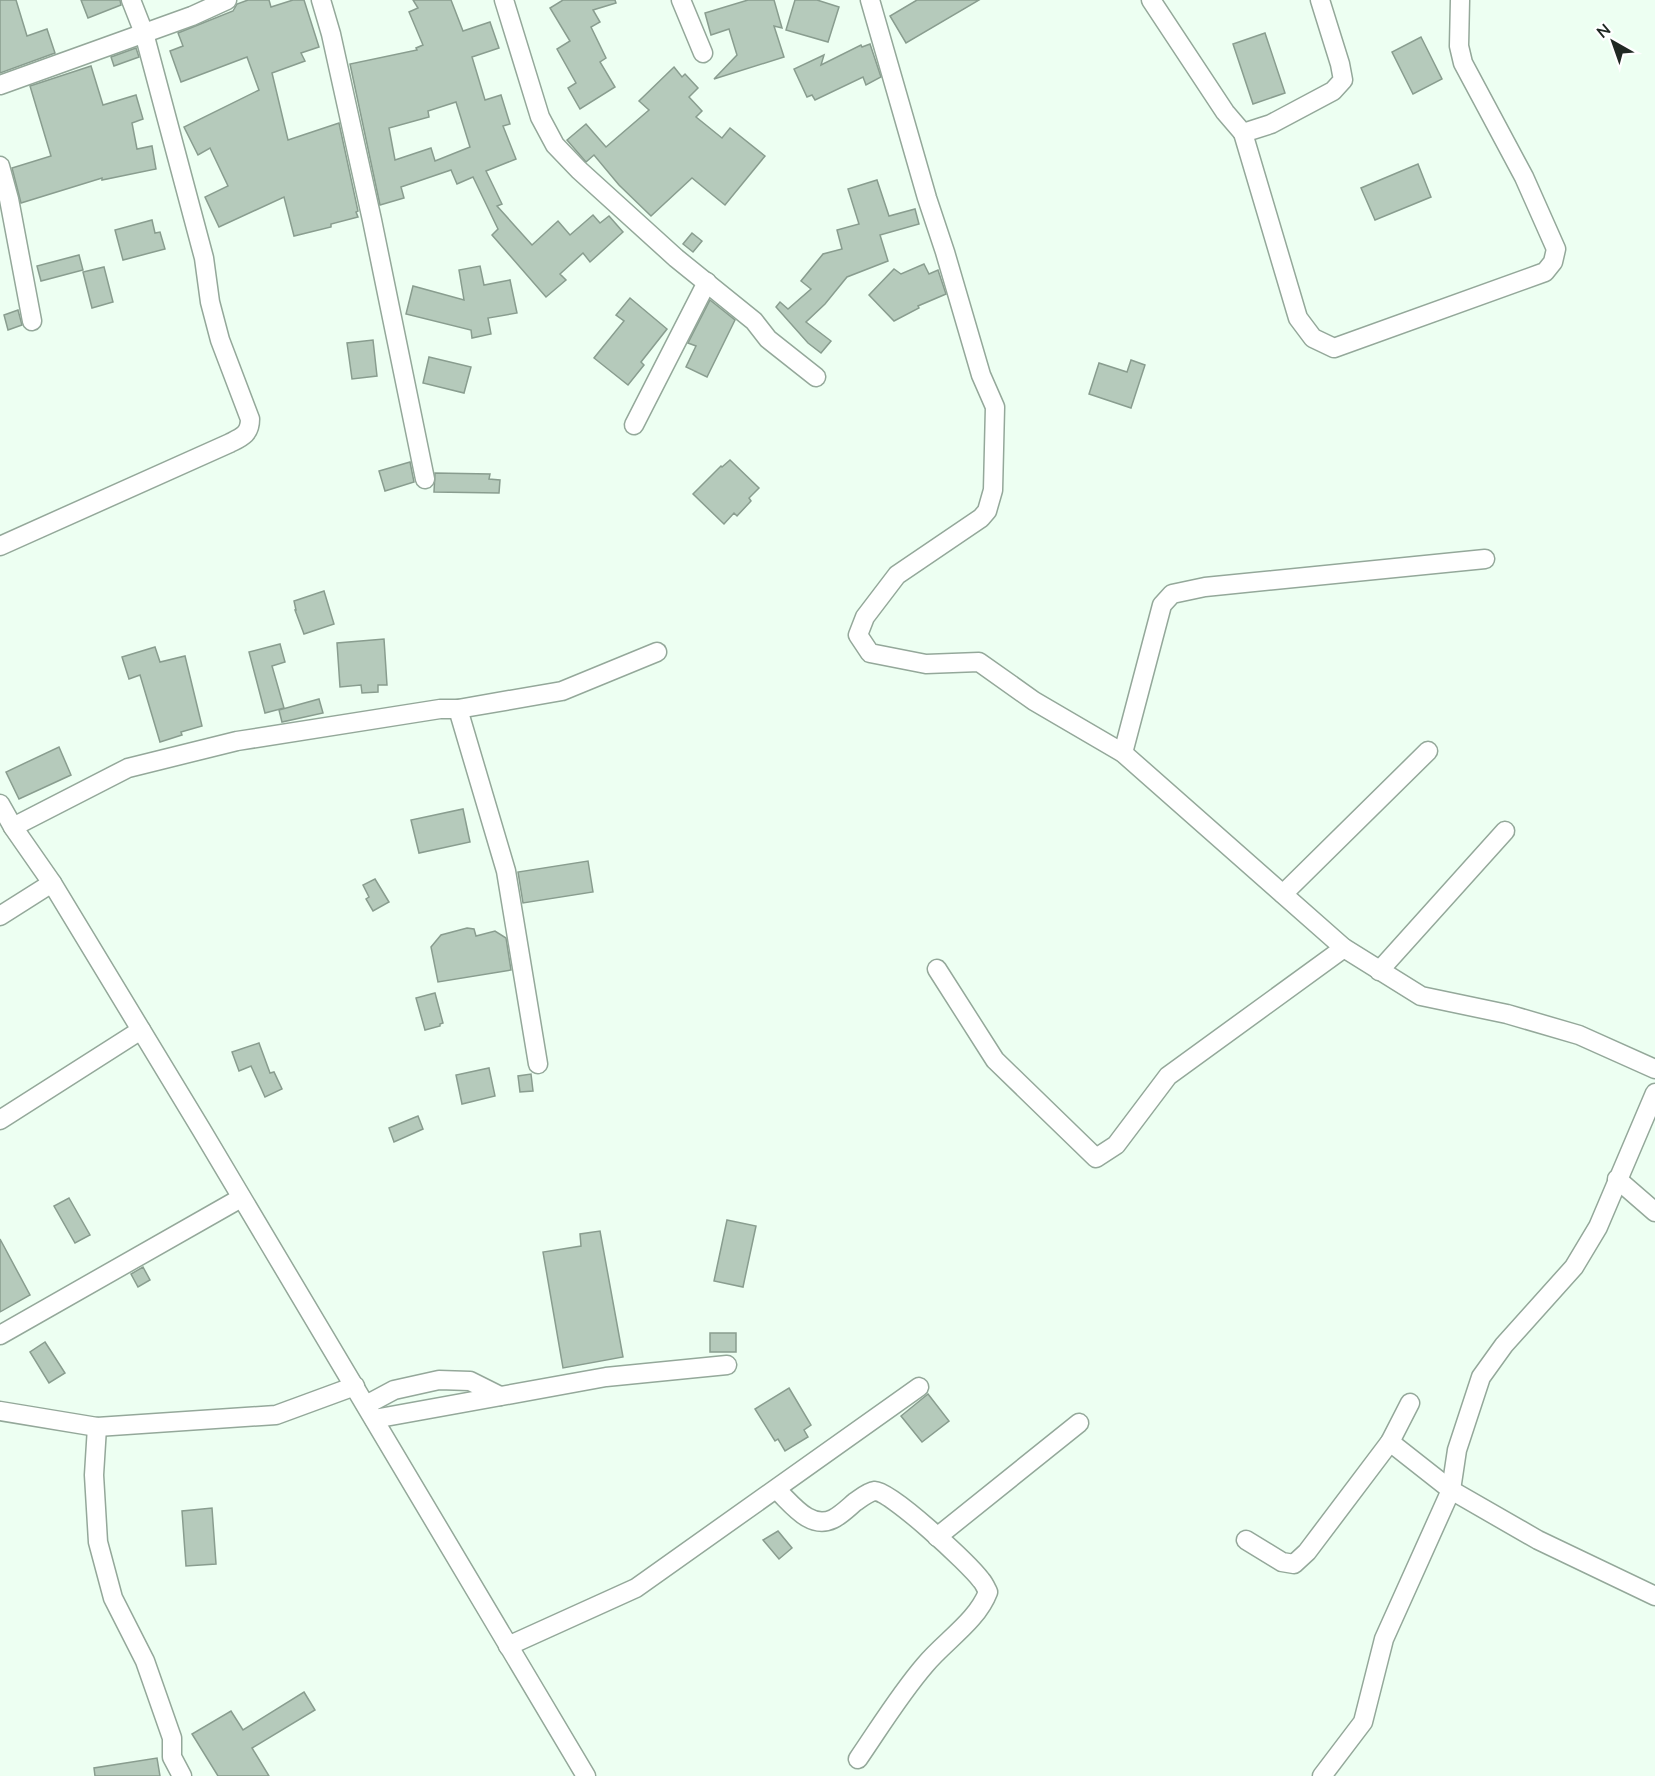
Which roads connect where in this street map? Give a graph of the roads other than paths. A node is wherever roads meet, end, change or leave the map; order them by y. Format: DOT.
graph roads {
  1 [pos="131,0"];
  2 [pos="227,0"];
  3 [pos="321,0"];
  4 [pos="504,0"];
  5 [pos="681,0"];
  6 [pos="870,0"];
  7 [pos="1151,0"];
  8 [pos="1320,0"];
  9 [pos="1460,0"];
  10 [pos="144,33"];
  11 [pos="703,54"];
  12 [pos="0,85"];
  13 [pos="1243,133"];
  14 [pos="0,166"];
  15 [pos="707,282"];
  16 [pos="32,321"];
  17 [pos="816,377"];
  18 [pos="634,425"];
  19 [pos="425,479"];
  20 [pos="0,546"];
  21 [pos="1485,559"];
  22 [pos="657,652"];
  23 [pos="458,709"];
  24 [pos="1428,751"];
  25 [pos="1123,753"];
  26 [pos="0,804"];
  27 [pos="13,827"];
  28 [pos="1505,831"];
  29 [pos="52,883"];
  30 [pos="1283,894"];
  31 [pos="0,916"];
  32 [pos="1344,948"];
  33 [pos="937,969"];
  34 [pos="1379,971"];
  35 [pos="141,1030"];
  36 [pos="538,1064"];
  37 [pos="1655,1070"];
  38 [pos="1655,1093"];
  39 [pos="0,1120"];
  40 [pos="1617,1179"];
  41 [pos="241,1198"];
  42 [pos="1655,1212"];
  43 [pos="0,1335"];
  44 [pos="728,1365"];
  45 [pos="355,1386"];
  46 [pos="919,1387"];
  47 [pos="500,1396"];
  48 [pos="1410,1403"];
  49 [pos="0,1411"];
  50 [pos="370,1412"];
  51 [pos="1079,1423"];
  52 [pos="97,1427"];
  53 [pos="1390,1442"];
  54 [pos="777,1490"];
  55 [pos="1451,1490"];
  56 [pos="937,1537"];
  57 [pos="1246,1540"];
  58 [pos="1655,1596"];
  59 [pos="508,1646"];
  60 [pos="858,1759"];
  61 [pos="182,1776"];
  62 [pos="586,1776"];
  63 [pos="1322,1776"];
  1 -- 10 [label="street"];
  2 -- 10 [label="street"];
  3 -- 19 [label="street"];
  4 -- 15 [label="street"];
  5 -- 11 [label="street"];
  6 -- 25 [label="street"];
  7 -- 13 [label="street"];
  8 -- 13 [label="street"];
  9 -- 13 [label="street"];
  10 -- 12 [label="street"];
  10 -- 20 [label="street"];
  14 -- 16 [label="street"];
  15 -- 17 [label="street"];
  15 -- 18 [label="street"];
  21 -- 25 [label="street"];
  22 -- 23 [label="street"];
  23 -- 27 [label="street"];
  23 -- 36 [label="street"];
  24 -- 30 [label="street"];
  25 -- 30 [label="street"];
  26 -- 27 [label="street"];
  27 -- 29 [label="street"];
  28 -- 34 [label="street"];
  29 -- 31 [label="street"];
  29 -- 35 [label="street"];
  30 -- 32 [label="street"];
  32 -- 33 [label="street"];
  32 -- 34 [label="street"];
  34 -- 37 [label="street"];
  35 -- 39 [label="street"];
  35 -- 41 [label="street"];
  38 -- 40 [label="street"];
  40 -- 42 [label="street"];
  40 -- 55 [label="street"];
  41 -- 43 [label="street"];
  41 -- 45 [label="street"];
  44 -- 47 [label="street"];
  45 -- 50 [label="street"];
  45 -- 52 [label="street"];
  46 -- 54 [label="street"];
  47 -- 50 [label="street"];
  47 -- 50 [label="street"];
  48 -- 53 [label="street"];
  49 -- 52 [label="street"];
  50 -- 59 [label="street"];
  51 -- 56 [label="street"];
  52 -- 61 [label="street"];
  53 -- 55 [label="street"];
  53 -- 57 [label="street"];
  54 -- 56 [label="street"];
  54 -- 59 [label="street"];
  55 -- 58 [label="street"];
  55 -- 63 [label="street"];
  56 -- 60 [label="street"];
  59 -- 62 [label="street"];
}
